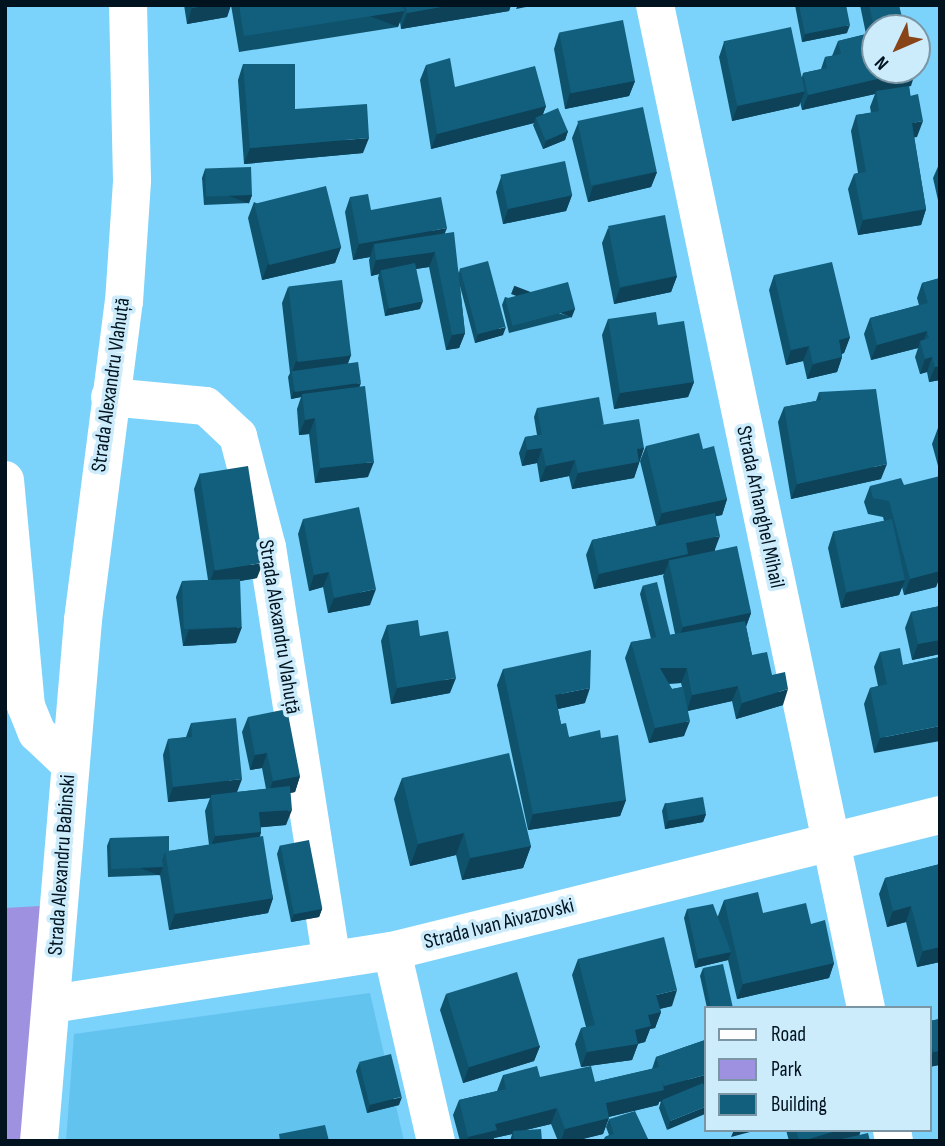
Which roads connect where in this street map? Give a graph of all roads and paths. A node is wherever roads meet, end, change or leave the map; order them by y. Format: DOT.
graph roads {
  1 [pos="128,5"];
  2 [pos="655,5"];
  3 [pos="110,397"];
  4 [pos="5,480"];
  5 [pos="70,764"];
  6 [pos="940,816"];
  7 [pos="830,839"];
  8 [pos="392,951"];
  9 [pos="332,960"];
  10 [pos="52,1004"];
  11 [pos="866,1006"];
  12 [pos="39,1141"];
  13 [pos="436,1141"];
  1 -- 3 [label="street, Strada Аlexandru Vlahuță"];
  2 -- 7 [label="street, Strada Arhanghel Mihail"];
  3 -- 5 [label="street, Strada Аlexandru Vlahuță"];
  3 -- 9 [label="street, Strada Alexandru Vlahuță"];
  4 -- 5 [label="street, Strada Alexandru Babinski"];
  5 -- 10 [label="street, Strada Alexandru Babinski"];
  6 -- 7 [label="street, Strada Ivan Aivazovski"];
  7 -- 8 [label="street, Strada Ivan Aivazovski"];
  7 -- 11 [label="street, Strada Arhanghel Mihail"];
  8 -- 9 [label="street, Strada Ivan Aivazovski"];
  8 -- 13 [label="street"];
  9 -- 10 [label="street, Strada Ivan Aivazovski"];
  10 -- 12 [label="street, Strada Alexandru Babinski"];
}
